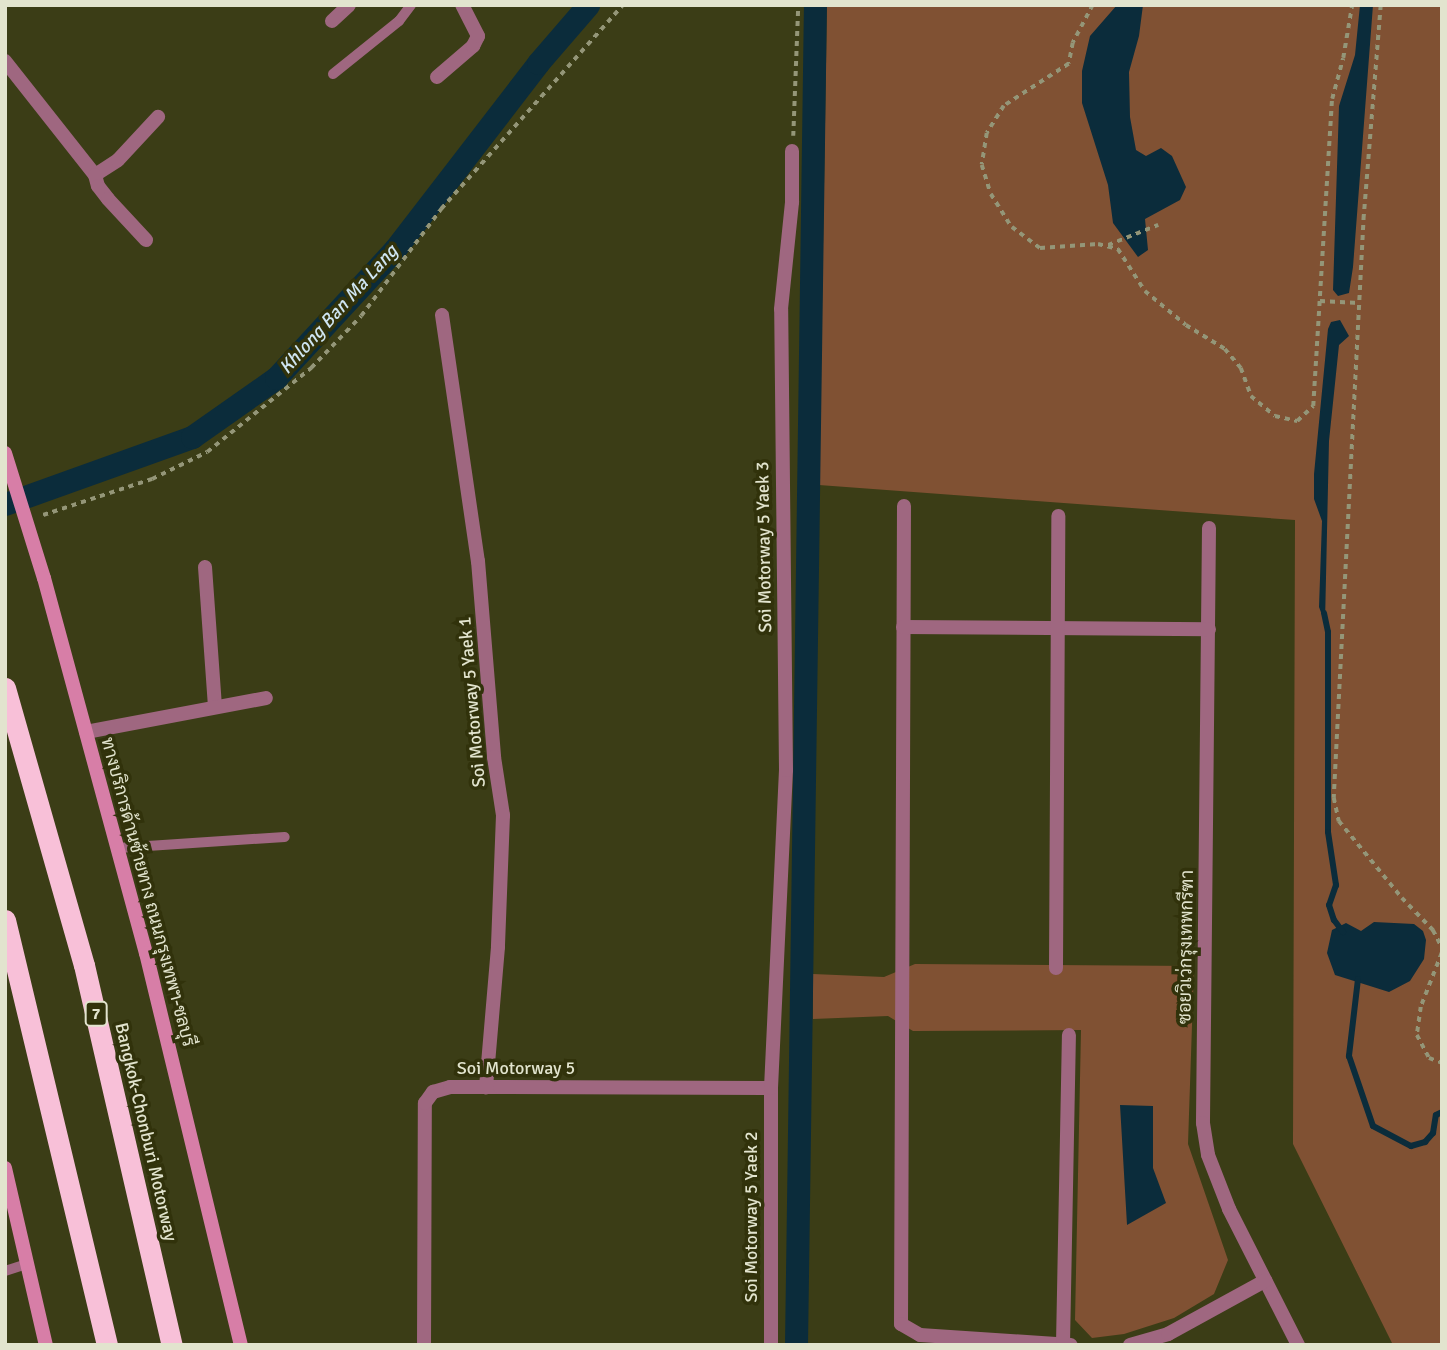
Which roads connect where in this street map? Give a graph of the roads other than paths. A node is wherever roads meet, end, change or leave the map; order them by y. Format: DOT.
graph roads {
  1 [pos="349,5"];
  2 [pos="411,5"];
  3 [pos="462,5"];
  4 [pos="332,21"];
  5 [pos="5,61"];
  6 [pos="333,74"];
  7 [pos="437,77"];
  8 [pos="158,117"];
  9 [pos="792,151"];
  10 [pos="95,174"];
  11 [pos="146,240"];
  12 [pos="442,315"];
  13 [pos="5,453"];
  14 [pos="904,506"];
  15 [pos="1058,516"];
  16 [pos="1209,528"];
  17 [pos="205,567"];
  18 [pos="903,627"];
  19 [pos="1058,628"];
  20 [pos="1209,629"];
  21 [pos="5,688"];
  22 [pos="266,698"];
  23 [pos="215,708"];
  24 [pos="86,732"];
  25 [pos="285,837"];
  26 [pos="118,848"];
  27 [pos="5,920"];
  28 [pos="1056,968"];
  29 [pos="1069,1035"];
  30 [pos="486,1087"];
  31 [pos="771,1088"];
  32 [pos="5,1168"];
  33 [pos="27,1264"];
  34 [pos="5,1271"];
  35 [pos="1265,1281"];
  36 [pos="1063,1344"];
  37 [pos="46,1345"];
  38 [pos="107,1345"];
  39 [pos="172,1345"];
  40 [pos="241,1345"];
  41 [pos="424,1345"];
  42 [pos="771,1345"];
  43 [pos="1071,1345"];
  44 [pos="1130,1345"];
  45 [pos="1297,1345"];
  1 -- 4 [label="street"];
  2 -- 6 [label="lane"];
  3 -- 7 [label="street"];
  5 -- 10 [label="street"];
  8 -- 10 [label="street"];
  9 -- 31 [label="street, Soi Motorway 5 Yaek 3"];
  10 -- 11 [label="street"];
  12 -- 30 [label="street, Soi Motorway 5 Yaek 1"];
  13 -- 24 [label="main road, ทางบริการด้านซ้ายทาง ถนนกรุงเทพฯ-ชลบุรี"];
  14 -- 18 [label="street"];
  15 -- 19 [label="street"];
  16 -- 20 [label="street, ซอยวิเว่กรุงเทพกรีฑา"];
  17 -- 23 [label="street"];
  18 -- 19 [label="street"];
  18 -- 36 [label="street"];
  19 -- 20 [label="street"];
  19 -- 28 [label="street"];
  20 -- 35 [label="street, ซอยวิเว่กรุงเทพกรีฑา"];
  21 -- 39 [label="highway, Bangkok-Chonburi Motorway / 7"];
  22 -- 23 [label="street"];
  23 -- 24 [label="street"];
  24 -- 26 [label="main road, ทางบริการด้านซ้ายทาง ถนนกรุงเทพฯ-ชลบุรี"];
  25 -- 26 [label="lane"];
  26 -- 40 [label="main road, ทางบริการด้านซ้ายทาง ถนนกรุงเทพฯ-ชลบุรี"];
  27 -- 38 [label="highway"];
  29 -- 36 [label="street"];
  30 -- 31 [label="street, Soi Motorway 5"];
  30 -- 41 [label="street, Soi Motorway 5"];
  31 -- 42 [label="street, Soi Motorway 5 Yaek 2"];
  32 -- 33 [label="main road"];
  33 -- 34 [label="lane"];
  33 -- 37 [label="main road"];
  35 -- 44 [label="street"];
  35 -- 45 [label="street, ซอยวิเว่กรุงเทพกรีฑา"];
  36 -- 43 [label="street"];
}
